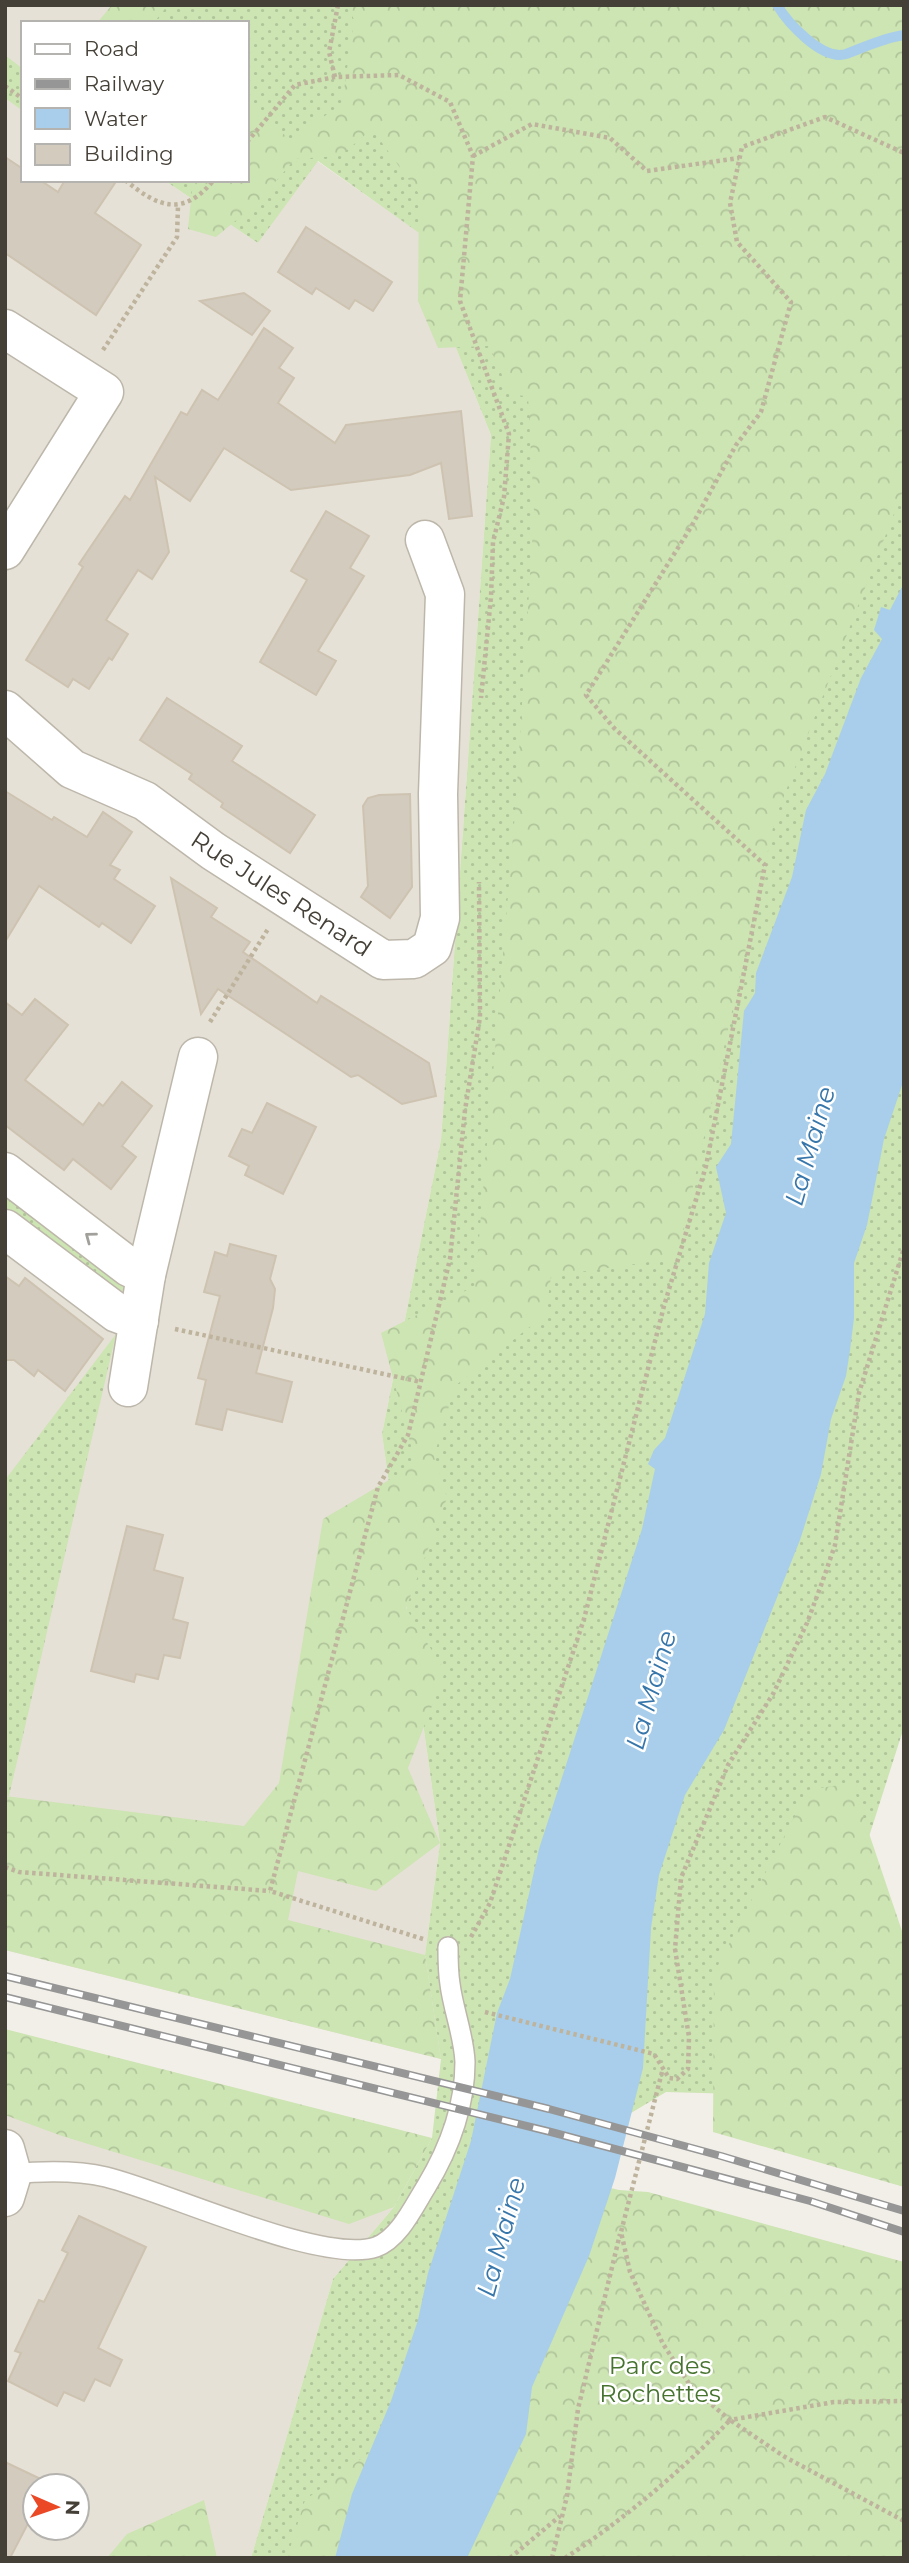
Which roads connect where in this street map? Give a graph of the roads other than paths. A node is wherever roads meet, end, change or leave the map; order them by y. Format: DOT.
graph roads {
  1 [pos="5,330"];
  2 [pos="425,540"];
  3 [pos="5,550"];
  4 [pos="5,709"];
  5 [pos="198,1057"];
  6 [pos="5,1172"];
  7 [pos="5,1229"];
  8 [pos="146,1275"];
  9 [pos="139,1321"];
  10 [pos="128,1387"];
  11 [pos="448,1947"];
  12 [pos="7,2167"];
  1 -- 3 [label="street"];
  2 -- 4 [label="street, Rue Jules Renard"];
  5 -- 8 [label="street"];
  8 -- 6 [label="street, one-way"];
  7 -- 9 [label="street"];
  8 -- 9 [label="street"];
  9 -- 10 [label="street"];
  11 -- 12 [label="lane"];
}
